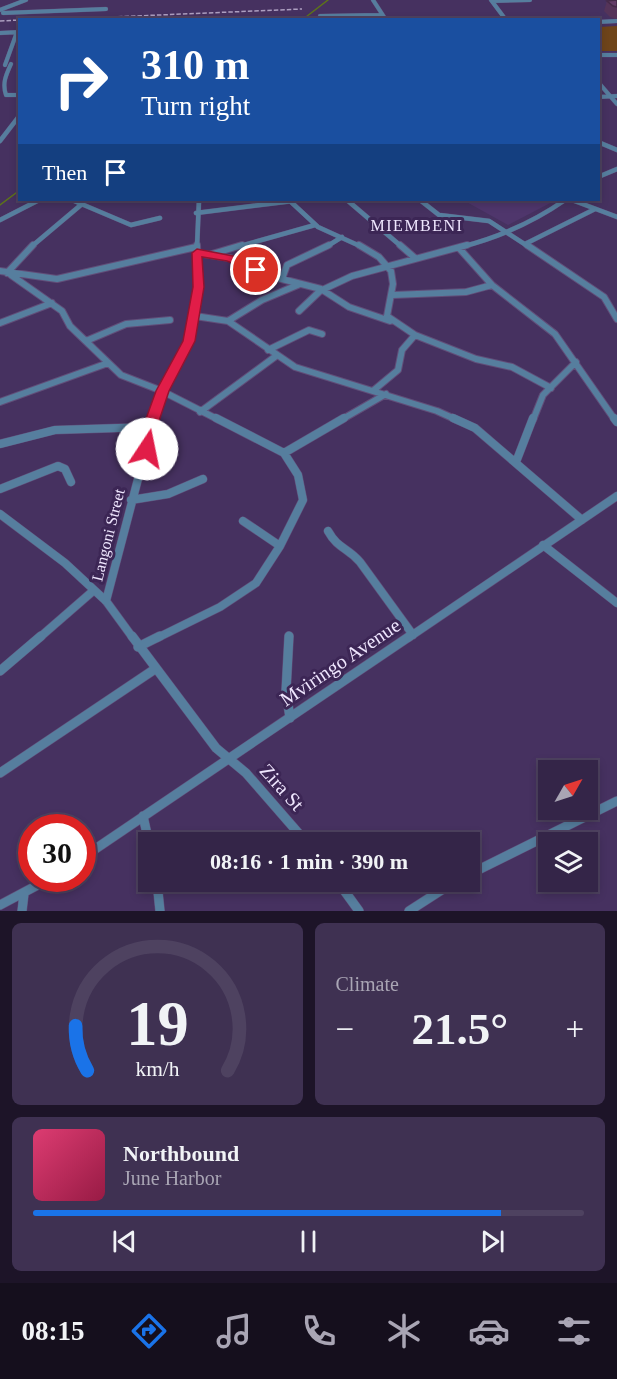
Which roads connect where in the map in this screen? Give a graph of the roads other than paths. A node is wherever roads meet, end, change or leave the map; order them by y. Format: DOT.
graph roads {
  1 [pos="26,0"];
  2 [pos="374,0"];
  3 [pos="530,0"];
  4 [pos="492,1"];
  5 [pos="106,9"];
  6 [pos="1,12"];
  7 [pos="381,15"];
  8 [pos="320,16"];
  9 [pos="384,18"];
  10 [pos="505,18"];
  11 [pos="617,21"];
  12 [pos="600,22"];
  13 [pos="18,32"];
  14 [pos="0,33"];
  15 [pos="600,55"];
  16 [pos="617,55"];
  17 [pos="11,64"];
  18 [pos="18,64"];
  19 [pos="2,65"];
  20 [pos="600,84"];
  21 [pos="18,95"];
  22 [pos="610,96"];
  23 [pos="617,96"];
  24 [pos="600,97"];
  25 [pos="617,104"];
  26 [pos="18,117"];
  27 [pos="11,126"];
  28 [pos="18,126"];
  29 [pos="0,140"];
  30 [pos="600,143"];
  31 [pos="617,150"];
  32 [pos="617,170"];
  33 [pos="600,176"];
  34 [pos="37,201"];
  35 [pos="74,201"];
  36 [pos="198,201"];
  37 [pos="290,201"];
  38 [pos="348,201"];
  39 [pos="421,201"];
  40 [pos="563,201"];
  41 [pos="575,201"];
  42 [pos="82,204"];
  43 [pos="595,209"];
  44 [pos="196,213"];
  45 [pos="617,217"];
  46 [pos="160,218"];
  47 [pos="0,220"];
  48 [pos="315,225"];
  49 [pos="506,232"];
  50 [pos="342,237"];
  51 [pos="525,244"];
  52 [pos="459,248"];
  53 [pos="196,250"];
  54 [pos="212,254"];
  55 [pos="415,258"];
  56 [pos="388,265"];
  57 [pos="6,273"];
  58 [pos="282,279"];
  59 [pos="300,284"];
  60 [pos="492,285"];
  61 [pos="321,289"];
  62 [pos="393,295"];
  63 [pos="52,303"];
  64 [pos="299,311"];
  65 [pos="195,316"];
  66 [pos="617,319"];
  67 [pos="170,320"];
  68 [pos="228,321"];
  69 [pos="392,321"];
  70 [pos="0,323"];
  71 [pos="322,334"];
  72 [pos="414,335"];
  73 [pos="86,340"];
  74 [pos="268,350"];
  75 [pos="276,356"];
  76 [pos="576,362"];
  77 [pos="108,363"];
  78 [pos="551,388"];
  79 [pos="374,390"];
  80 [pos="162,391"];
  81 [pos="386,394"];
  82 [pos="0,402"];
  83 [pos="200,412"];
  84 [pos="617,422"];
  85 [pos="150,427"];
  86 [pos="0,444"];
  87 [pos="284,453"];
  88 [pos="516,462"];
  89 [pos="203,479"];
  90 [pos="71,482"];
  91 [pos="0,489"];
  92 [pos="617,496"];
  93 [pos="131,500"];
  94 [pos="0,514"];
  95 [pos="243,520"];
  96 [pos="582,520"];
  97 [pos="4,521"];
  98 [pos="328,531"];
  99 [pos="543,545"];
  100 [pos="280,546"];
  101 [pos="93,591"];
  102 [pos="106,601"];
  103 [pos="617,603"];
  104 [pos="413,635"];
  105 [pos="289,636"];
  106 [pos="138,647"];
  107 [pos="156,669"];
  108 [pos="0,671"];
  109 [pos="290,718"];
  110 [pos="228,759"];
  111 [pos="0,773"];
  112 [pos="617,801"];
  113 [pos="143,816"];
  114 [pos="147,832"];
  115 [pos="297,832"];
  116 [pos="96,848"];
  117 [pos="480,869"];
  118 [pos="27,892"];
  119 [pos="158,892"];
  120 [pos="345,892"];
  121 [pos="438,892"];
  122 [pos="24,894"];
  123 [pos="0,905"];
  124 [pos="22,911"];
  125 [pos="160,911"];
  126 [pos="359,911"];
  127 [pos="409,911"];
  1 -- 6 [label="street"];
  2 -- 7 [label="street"];
  3 -- 4 [label="street"];
  4 -- 10 [label="street"];
  5 -- 6 [label="street"];
  7 -- 8 [label="street"];
  7 -- 9 [label="street"];
  11 -- 12 [label="street"];
  13 -- 14 [label="street"];
  13 -- 19 [label="street"];
  15 -- 16 [label="street"];
  17 -- 18 [label="street"];
  17 -- 19 [label="street"];
  17 -- 21 [label="street"];
  20 -- 22 [label="street"];
  22 -- 23 [label="street"];
  22 -- 24 [label="street"];
  22 -- 25 [label="street"];
  26 -- 27 [label="street"];
  27 -- 28 [label="street"];
  27 -- 29 [label="street"];
  30 -- 31 [label="street"];
  32 -- 33 [label="street"];
  34 -- 47 [label="street"];
  35 -- 42 [label="street"];
  36 -- 44 [label="street, Langoni Street"];
  37 -- 44 [label="street"];
  37 -- 48 [label="street"];
  38 -- 55 [label="street"];
  39 -- 49 [label="street"];
  40 -- 49 [label="street"];
  41 -- 43 [label="street"];
  42 -- 46 [label="street"];
  42 -- 57 [label="street"];
  43 -- 45 [label="street"];
  43 -- 51 [label="street"];
  44 -- 53 [label="street, Langoni Street"];
  48 -- 50 [label="street"];
  48 -- 54 [label="street"];
  49 -- 51 [label="street"];
  49 -- 52 [label="street"];
  50 -- 56 [label="street"];
  50 -- 58 [label="street"];
  51 -- 66 [label="street"];
  52 -- 55 [label="street"];
  52 -- 60 [label="street"];
  53 -- 54 [label="street"];
  53 -- 57 [label="street"];
  53 -- 65 [label="street, Langoni Street"];
  54 -- 58 [label="street"];
  55 -- 56 [label="street"];
  56 -- 61 [label="street"];
  56 -- 62 [label="street"];
  57 -- 63 [label="street"];
  58 -- 59 [label="street"];
  59 -- 61 [label="street"];
  59 -- 68 [label="street"];
  60 -- 62 [label="street"];
  60 -- 76 [label="street"];
  61 -- 64 [label="street"];
  61 -- 69 [label="street"];
  62 -- 69 [label="street"];
  63 -- 70 [label="street"];
  63 -- 73 [label="street"];
  65 -- 68 [label="street"];
  65 -- 80 [label="street, Langoni Street"];
  67 -- 73 [label="street"];
  68 -- 74 [label="street"];
  69 -- 72 [label="street"];
  71 -- 74 [label="street"];
  72 -- 78 [label="street"];
  72 -- 79 [label="street"];
  73 -- 77 [label="street"];
  74 -- 75 [label="street"];
  75 -- 79 [label="street"];
  75 -- 83 [label="street"];
  76 -- 78 [label="street"];
  76 -- 84 [label="street"];
  77 -- 80 [label="street"];
  77 -- 82 [label="street"];
  78 -- 88 [label="street"];
  79 -- 81 [label="street"];
  80 -- 83 [label="street"];
  80 -- 85 [label="street, Langoni Street"];
  81 -- 87 [label="street"];
  81 -- 88 [label="street"];
  83 -- 87 [label="street"];
  85 -- 86 [label="street"];
  85 -- 93 [label="street, Langoni Street"];
  87 -- 100 [label="street"];
  88 -- 96 [label="street"];
  89 -- 93 [label="street"];
  90 -- 91 [label="street"];
  92 -- 96 [label="street, Mviringo Avenue"];
  93 -- 102 [label="street, Langoni Street"];
  94 -- 97 [label="street, Zira St"];
  95 -- 100 [label="street"];
  96 -- 99 [label="street, Mviringo Avenue"];
  97 -- 101 [label="street, Zira St"];
  98 -- 104 [label="street"];
  99 -- 103 [label="street"];
  99 -- 104 [label="street, Mviringo Avenue"];
  100 -- 106 [label="street"];
  101 -- 102 [label="street, Zira St"];
  101 -- 108 [label="street"];
  102 -- 106 [label="street, Zira St"];
  104 -- 109 [label="street, Mviringo Avenue"];
  105 -- 109 [label="street"];
  106 -- 107 [label="street, Zira St"];
  107 -- 110 [label="street, Zira St"];
  107 -- 111 [label="street"];
  109 -- 110 [label="street, Mviringo Avenue"];
  110 -- 113 [label="street, Mviringo Avenue"];
  110 -- 115 [label="street, Zira St"];
  112 -- 117 [label="street"];
  113 -- 114 [label="street"];
  113 -- 116 [label="street, Mviringo Avenue"];
  118 -- 122 [label="street"];
  119 -- 125 [label="street"];
  120 -- 126 [label="street"];
  121 -- 127 [label="street"];
  122 -- 123 [label="street"];
  122 -- 124 [label="street"];
}
